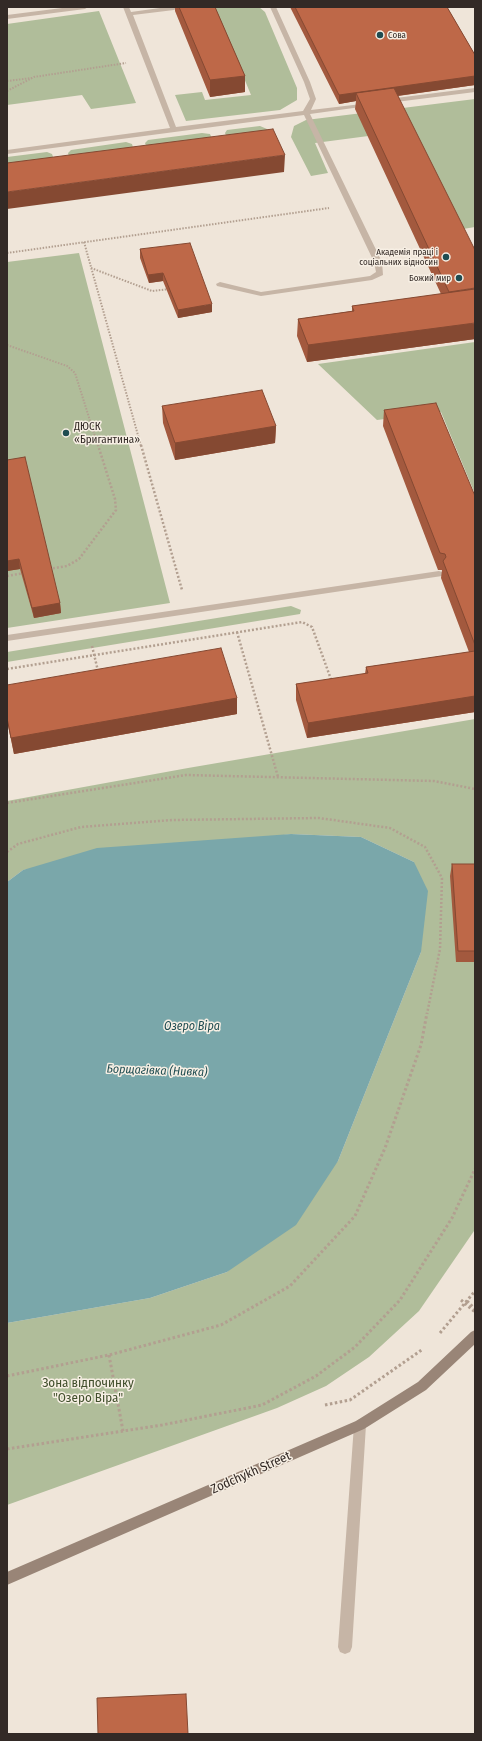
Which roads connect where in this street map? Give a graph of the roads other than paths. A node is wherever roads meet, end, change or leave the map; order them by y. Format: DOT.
graph roads {
  1 [pos="85,7"];
  2 [pos="273,7"];
  3 [pos="174,8"];
  4 [pos="127,10"];
  5 [pos="7,17"];
  6 [pos="475,90"];
  7 [pos="383,102"];
  8 [pos="375,103"];
  9 [pos="306,112"];
  10 [pos="174,130"];
  11 [pos="7,152"];
  12 [pos="220,284"];
  13 [pos="439,574"];
  14 [pos="7,638"];
  15 [pos="475,1336"];
  16 [pos="360,1426"];
  17 [pos="7,1579"];
  18 [pos="345,1647"];
  1 -- 5 [label="lane"];
  2 -- 9 [label="lane"];
  3 -- 4 [label="lane"];
  4 -- 10 [label="lane"];
  6 -- 7 [label="lane"];
  8 -- 9 [label="lane"];
  9 -- 10 [label="lane"];
  9 -- 12 [label="lane"];
  10 -- 11 [label="lane"];
  13 -- 14 [label="lane"];
  15 -- 16 [label="main road, Zodchykh Street"];
  16 -- 17 [label="main road, Zodchykh Street"];
  16 -- 18 [label="lane"];
}
